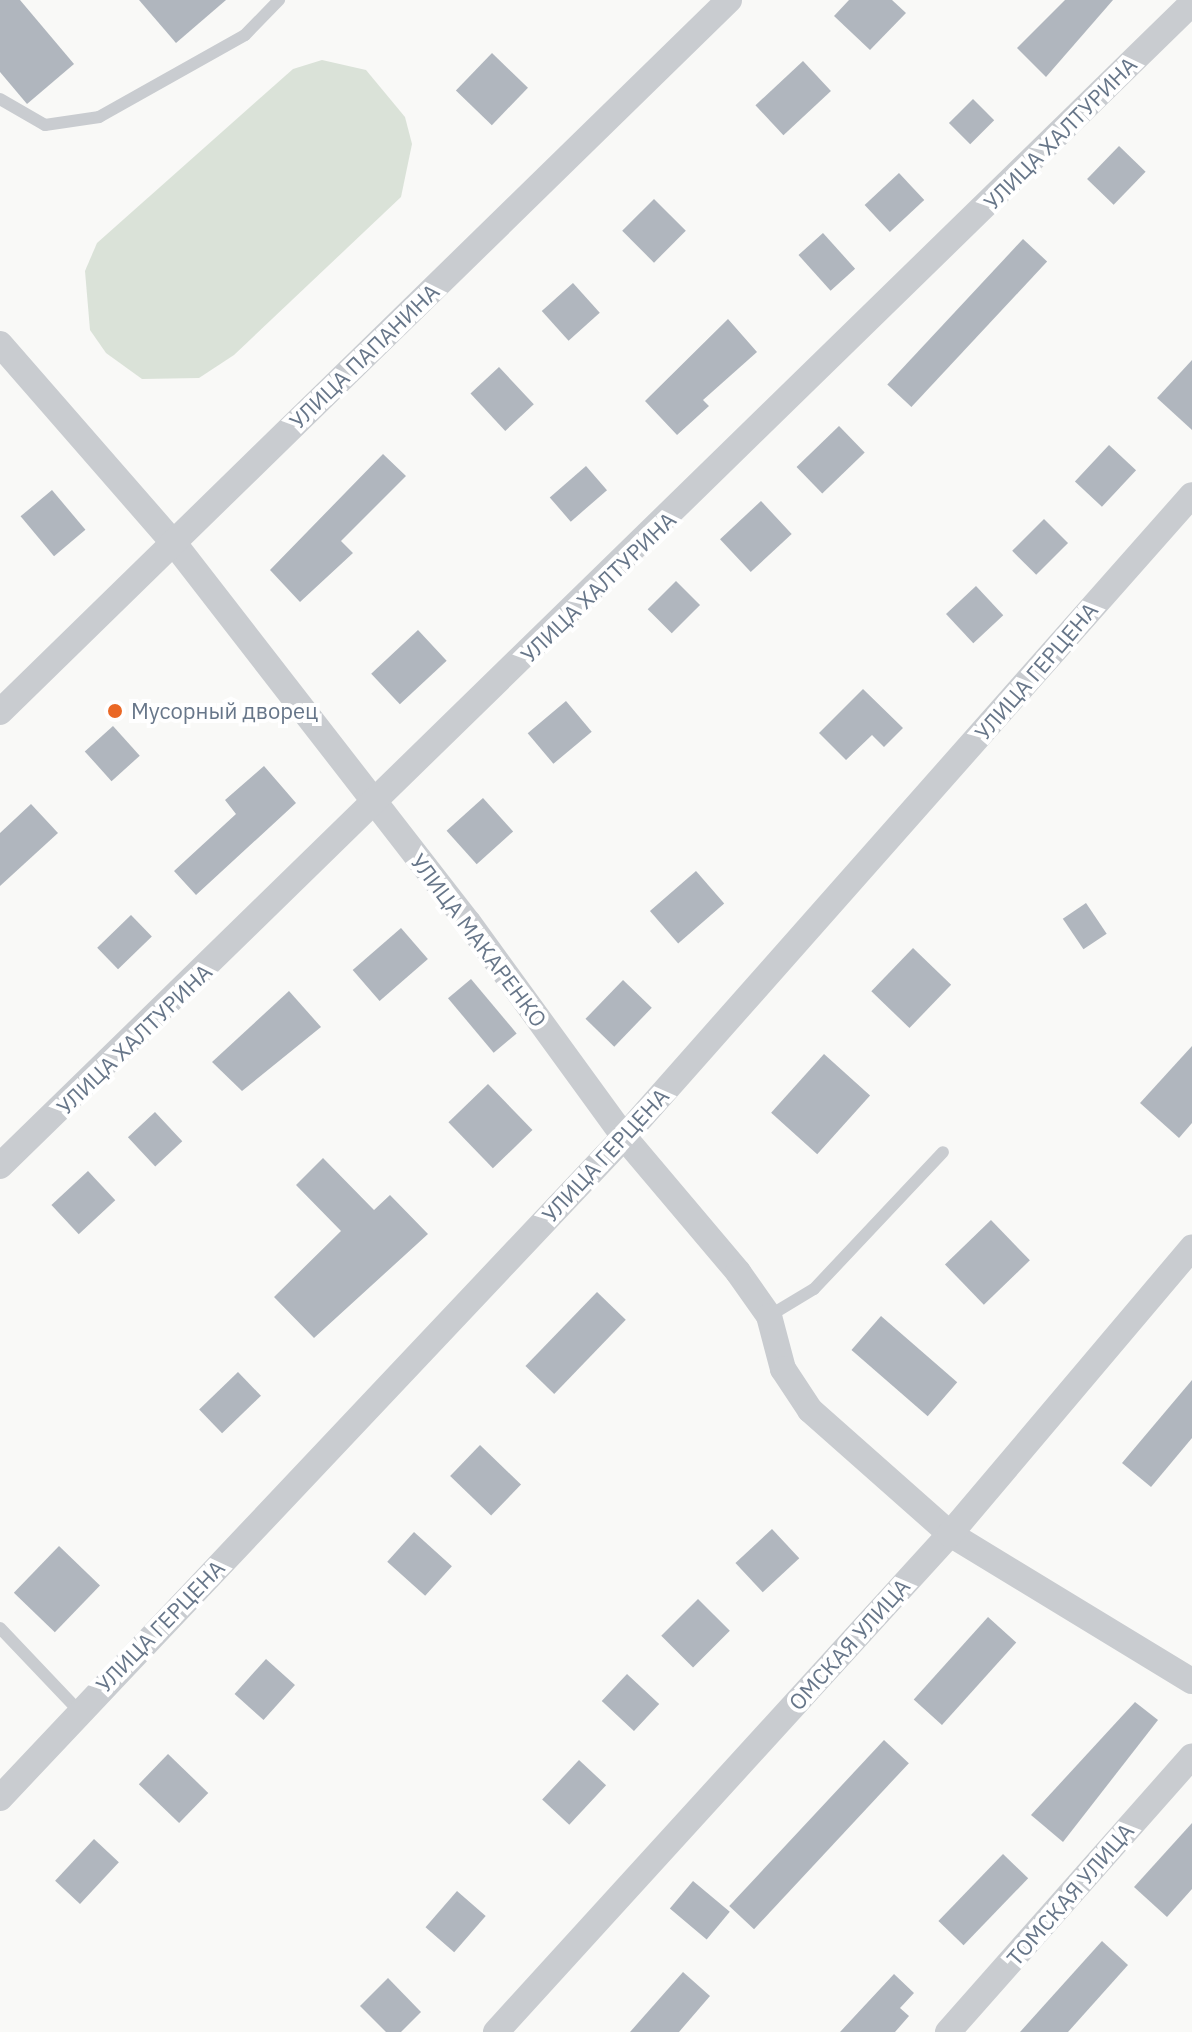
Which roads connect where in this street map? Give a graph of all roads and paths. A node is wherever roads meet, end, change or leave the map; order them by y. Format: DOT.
graph roads {
  1 [pos="279,0"];
  2 [pos="729,0"];
  3 [pos="1192,3"];
  4 [pos="0,99"];
  5 [pos="0,344"];
  6 [pos="1192,495"];
  7 [pos="173,542"];
  8 [pos="0,712"];
  9 [pos="376,805"];
  10 [pos="624,1137"];
  11 [pos="943,1152"];
  12 [pos="0,1166"];
  13 [pos="1192,1248"];
  14 [pos="769,1316"];
  15 [pos="950,1534"];
  16 [pos="0,1628"];
  17 [pos="1192,1681"];
  18 [pos="79,1711"];
  19 [pos="1192,1756"];
  20 [pos="0,1798"];
  21 [pos="496,2032"];
  22 [pos="948,2032"];
  1 -- 4 [label="lane"];
  2 -- 7 [label="street, УЛИЦА ПАПАНИНА"];
  3 -- 9 [label="street, УЛИЦА ХАЛТУРИНА"];
  5 -- 7 [label="street, УЛИЦА МАКАРЕНКО"];
  6 -- 10 [label="street, УЛИЦА ГЕРЦЕНА"];
  7 -- 8 [label="street, УЛИЦА ПАПАНИНА"];
  7 -- 9 [label="street, УЛИЦА МАКАРЕНКО"];
  9 -- 10 [label="street, УЛИЦА МАКАРЕНКО"];
  9 -- 12 [label="street, УЛИЦА ХАЛТУРИНА"];
  10 -- 14 [label="street, УЛИЦА МАКАРЕНКО"];
  10 -- 18 [label="street, УЛИЦА ГЕРЦЕНА"];
  11 -- 14 [label="lane"];
  13 -- 15 [label="street, ОМСКАЯ УЛИЦА"];
  14 -- 15 [label="street, УЛИЦА МАКАРЕНКО"];
  15 -- 17 [label="street, УЛИЦА МАКАРЕНКО"];
  15 -- 21 [label="street, ОМСКАЯ УЛИЦА"];
  16 -- 18 [label="lane"];
  18 -- 20 [label="street, УЛИЦА ГЕРЦЕНА"];
  19 -- 22 [label="street, ТОМСКАЯ УЛИЦА"];
}
